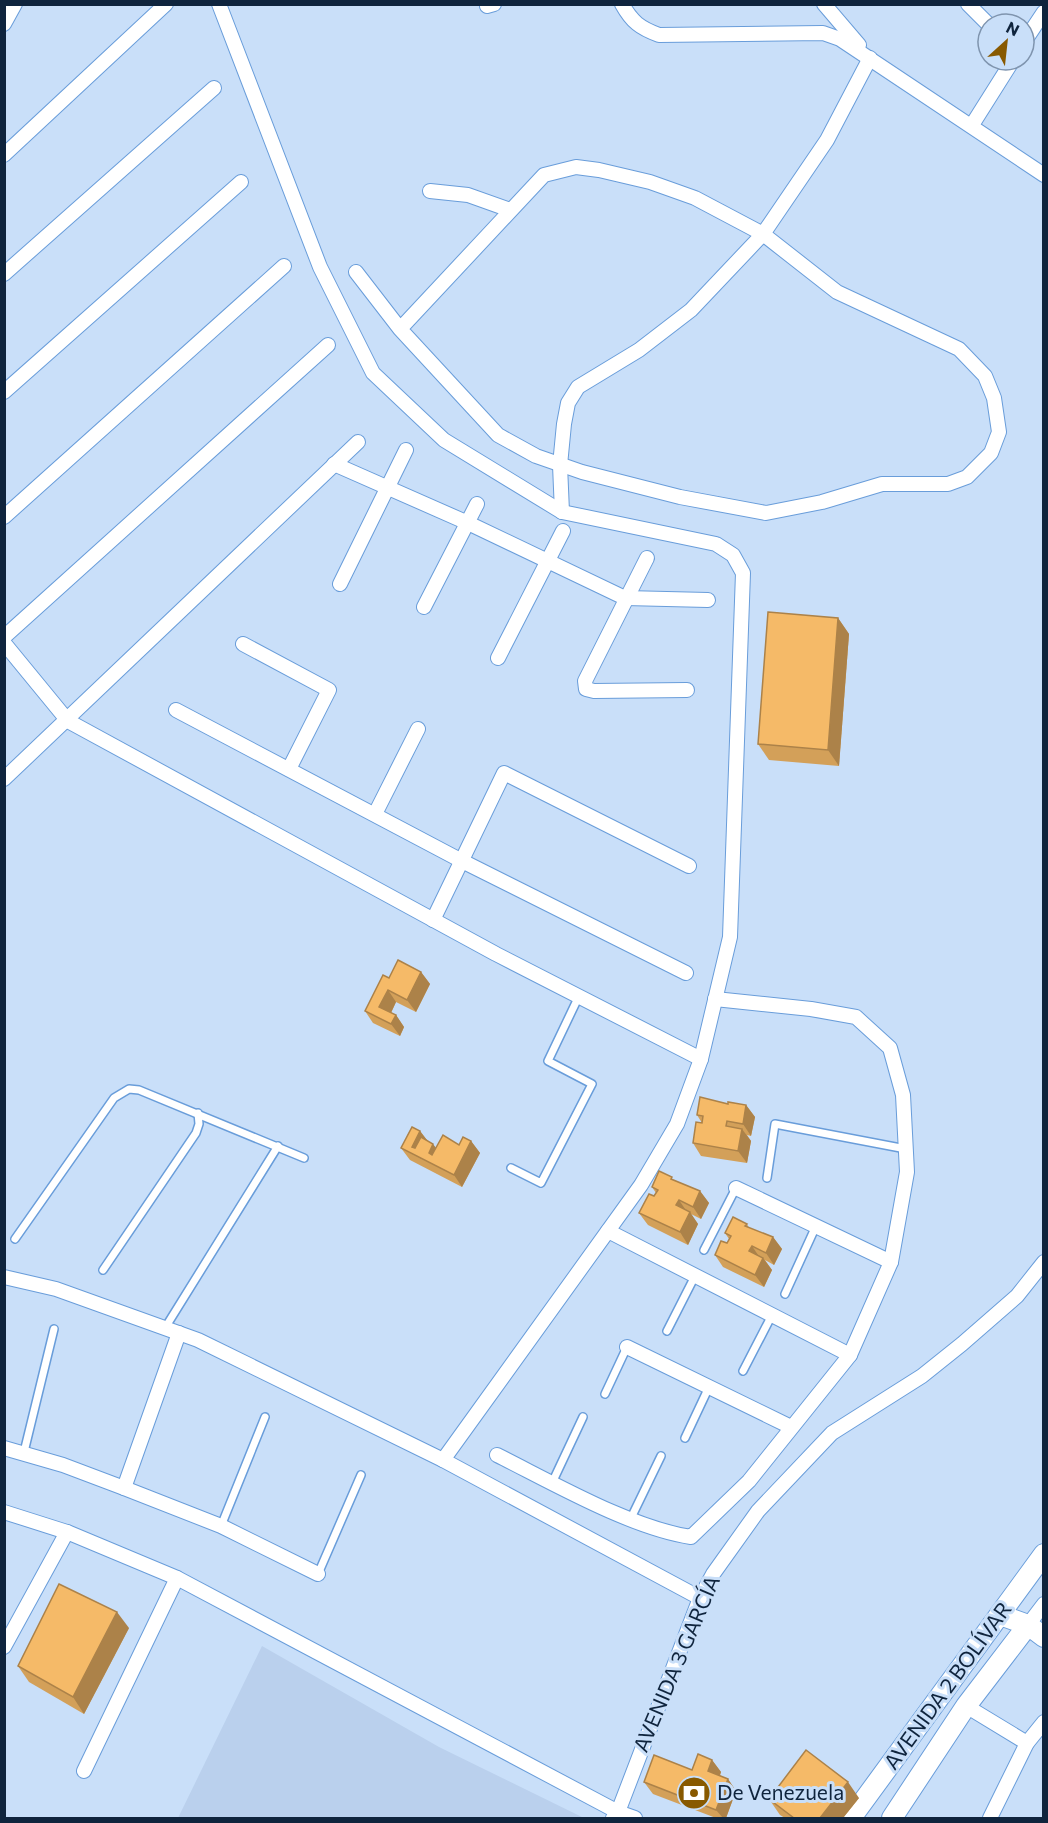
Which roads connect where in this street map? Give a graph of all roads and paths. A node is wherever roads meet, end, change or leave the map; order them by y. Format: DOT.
graph roads {
  1 [pos="15,4"];
  2 [pos="166,4"];
  3 [pos="209,4"];
  4 [pos="622,4"];
  5 [pos="824,4"];
  6 [pos="222,11"];
  7 [pos="4,24"];
  8 [pos="870,58"];
  9 [pos="1005,72"];
  10 [pos="214,88"];
  11 [pos="972,125"];
  12 [pos="4,155"];
  13 [pos="1044,175"];
  14 [pos="241,182"];
  15 [pos="430,191"];
  16 [pos="510,210"];
  17 [pos="763,234"];
  18 [pos="284,266"];
  19 [pos="356,272"];
  20 [pos="4,274"];
  21 [pos="400,329"];
  22 [pos="328,345"];
  23 [pos="4,392"];
  24 [pos="358,442"];
  25 [pos="406,450"];
  26 [pos="334,464"];
  27 [pos="560,465"];
  28 [pos="388,487"];
  29 [pos="477,504"];
  30 [pos="562,512"];
  31 [pos="4,517"];
  32 [pos="468,523"];
  33 [pos="563,531"];
  34 [pos="647,558"];
  35 [pos="548,561"];
  36 [pos="340,584"];
  37 [pos="625,598"];
  38 [pos="708,600"];
  39 [pos="424,607"];
  40 [pos="4,637"];
  41 [pos="4,643"];
  42 [pos="243,644"];
  43 [pos="498,658"];
  44 [pos="687,690"];
  45 [pos="176,710"];
  46 [pos="68,721"];
  47 [pos="418,729"];
  48 [pos="288,769"];
  49 [pos="4,779"];
  50 [pos="375,814"];
  51 [pos="462,861"];
  52 [pos="689,866"];
  53 [pos="433,920"];
  54 [pos="686,973"];
  55 [pos="579,996"];
  56 [pos="715,999"];
  57 [pos="701,1059"];
  58 [pos="198,1113"];
  59 [pos="278,1146"];
  60 [pos="906,1149"];
  61 [pos="304,1158"];
  62 [pos="512,1168"];
  63 [pos="767,1178"];
  64 [pos="735,1188"];
  65 [pos="816,1226"];
  66 [pos="608,1231"];
  67 [pos="15,1239"];
  68 [pos="704,1250"];
  69 [pos="891,1262"];
  70 [pos="1044,1262"];
  71 [pos="103,1270"];
  72 [pos="695,1276"];
  73 [pos="4,1277"];
  74 [pos="784,1294"];
  75 [pos="772,1315"];
  76 [pos="54,1329"];
  77 [pos="172,1331"];
  78 [pos="667,1331"];
  79 [pos="627,1347"];
  80 [pos="850,1355"];
  81 [pos="743,1371"];
  82 [pos="709,1387"];
  83 [pos="605,1394"];
  84 [pos="265,1417"];
  85 [pos="584,1417"];
  86 [pos="791,1427"];
  87 [pos="685,1438"];
  88 [pos="4,1448"];
  89 [pos="24,1452"];
  90 [pos="497,1455"];
  91 [pos="661,1456"];
  92 [pos="443,1460"];
  93 [pos="361,1475"];
  94 [pos="552,1483"];
  95 [pos="124,1488"];
  96 [pos="4,1512"];
  97 [pos="631,1518"];
  98 [pos="221,1526"];
  99 [pos="67,1532"];
  100 [pos="1044,1554"];
  101 [pos="318,1574"];
  102 [pos="177,1578"];
  103 [pos="700,1598"];
  104 [pos="1044,1604"];
  105 [pos="1000,1615"];
  106 [pos="1028,1625"];
  107 [pos="1044,1637"];
  108 [pos="4,1647"];
  109 [pos="966,1706"];
  110 [pos="1044,1722"];
  111 [pos="1027,1743"];
  112 [pos="84,1772"];
  113 [pos="615,1815"];
  114 [pos="635,1818"];
  115 [pos="851,1818"];
  116 [pos="891,1818"];
  117 [pos="990,1818"];
  1 -- 7 [label="street"];
  2 -- 12 [label="street"];
  3 -- 6 [label="street"];
  4 -- 8 [label="street"];
  5 -- 8 [label="street"];
  6 -- 30 [label="street"];
  8 -- 11 [label="street"];
  8 -- 17 [label="street"];
  9 -- 11 [label="street"];
  10 -- 20 [label="street"];
  11 -- 13 [label="street"];
  14 -- 23 [label="street"];
  15 -- 16 [label="street"];
  16 -- 17 [label="street"];
  16 -- 21 [label="street"];
  17 -- 27 [label="street"];
  17 -- 27 [label="street"];
  18 -- 31 [label="street"];
  19 -- 21 [label="street"];
  21 -- 27 [label="street"];
  22 -- 40 [label="street"];
  24 -- 26 [label="street"];
  25 -- 28 [label="street"];
  26 -- 28 [label="street"];
  26 -- 46 [label="street"];
  27 -- 30 [label="street"];
  28 -- 32 [label="street"];
  28 -- 36 [label="street"];
  29 -- 32 [label="street"];
  30 -- 56 [label="street"];
  32 -- 35 [label="street"];
  32 -- 39 [label="street"];
  33 -- 35 [label="street"];
  34 -- 37 [label="street"];
  35 -- 37 [label="street"];
  35 -- 43 [label="street"];
  37 -- 38 [label="street"];
  37 -- 44 [label="street"];
  41 -- 46 [label="street"];
  42 -- 48 [label="street"];
  45 -- 48 [label="street"];
  46 -- 49 [label="street"];
  46 -- 53 [label="street"];
  47 -- 50 [label="street"];
  48 -- 50 [label="street"];
  50 -- 51 [label="street"];
  51 -- 52 [label="street"];
  51 -- 53 [label="street"];
  51 -- 54 [label="street"];
  53 -- 55 [label="street"];
  55 -- 57 [label="street"];
  55 -- 62 [label="lane"];
  56 -- 57 [label="street"];
  56 -- 60 [label="street"];
  57 -- 66 [label="street"];
  58 -- 59 [label="lane"];
  58 -- 67 [label="lane"];
  58 -- 71 [label="lane"];
  59 -- 61 [label="lane"];
  59 -- 77 [label="lane"];
  60 -- 63 [label="lane"];
  60 -- 69 [label="street"];
  64 -- 65 [label="street"];
  64 -- 68 [label="lane"];
  65 -- 69 [label="street"];
  65 -- 74 [label="lane"];
  66 -- 72 [label="street"];
  66 -- 92 [label="street"];
  69 -- 80 [label="street"];
  70 -- 103 [label="street, AVENIDA 3 GARCÍA"];
  72 -- 75 [label="street"];
  72 -- 78 [label="lane"];
  73 -- 77 [label="street"];
  75 -- 80 [label="street"];
  75 -- 81 [label="lane"];
  76 -- 89 [label="lane"];
  77 -- 92 [label="street"];
  77 -- 95 [label="street"];
  79 -- 82 [label="street"];
  79 -- 83 [label="lane"];
  80 -- 86 [label="street"];
  82 -- 86 [label="street"];
  82 -- 87 [label="lane"];
  84 -- 98 [label="lane"];
  85 -- 94 [label="lane"];
  86 -- 97 [label="street"];
  88 -- 89 [label="street"];
  89 -- 95 [label="street"];
  90 -- 94 [label="street"];
  91 -- 97 [label="lane"];
  92 -- 103 [label="street"];
  93 -- 101 [label="lane"];
  94 -- 97 [label="street"];
  95 -- 98 [label="street"];
  96 -- 99 [label="street"];
  98 -- 101 [label="street"];
  99 -- 102 [label="street"];
  99 -- 108 [label="street"];
  100 -- 105 [label="street, AVENIDA 2 BOLÍVAR"];
  102 -- 112 [label="street"];
  102 -- 113 [label="street"];
  103 -- 113 [label="street, AVENIDA 3 GARCÍA"];
  104 -- 106 [label="street, AVENIDA 2 BOLÍVAR"];
  105 -- 106 [label="street"];
  105 -- 115 [label="street, AVENIDA 2 BOLÍVAR"];
  106 -- 107 [label="street"];
  106 -- 109 [label="street, AVENIDA 2 BOLÍVAR"];
  109 -- 111 [label="street"];
  109 -- 116 [label="street, AVENIDA 2 BOLÍVAR"];
  110 -- 111 [label="street"];
  111 -- 117 [label="street"];
  113 -- 114 [label="street"];
}
